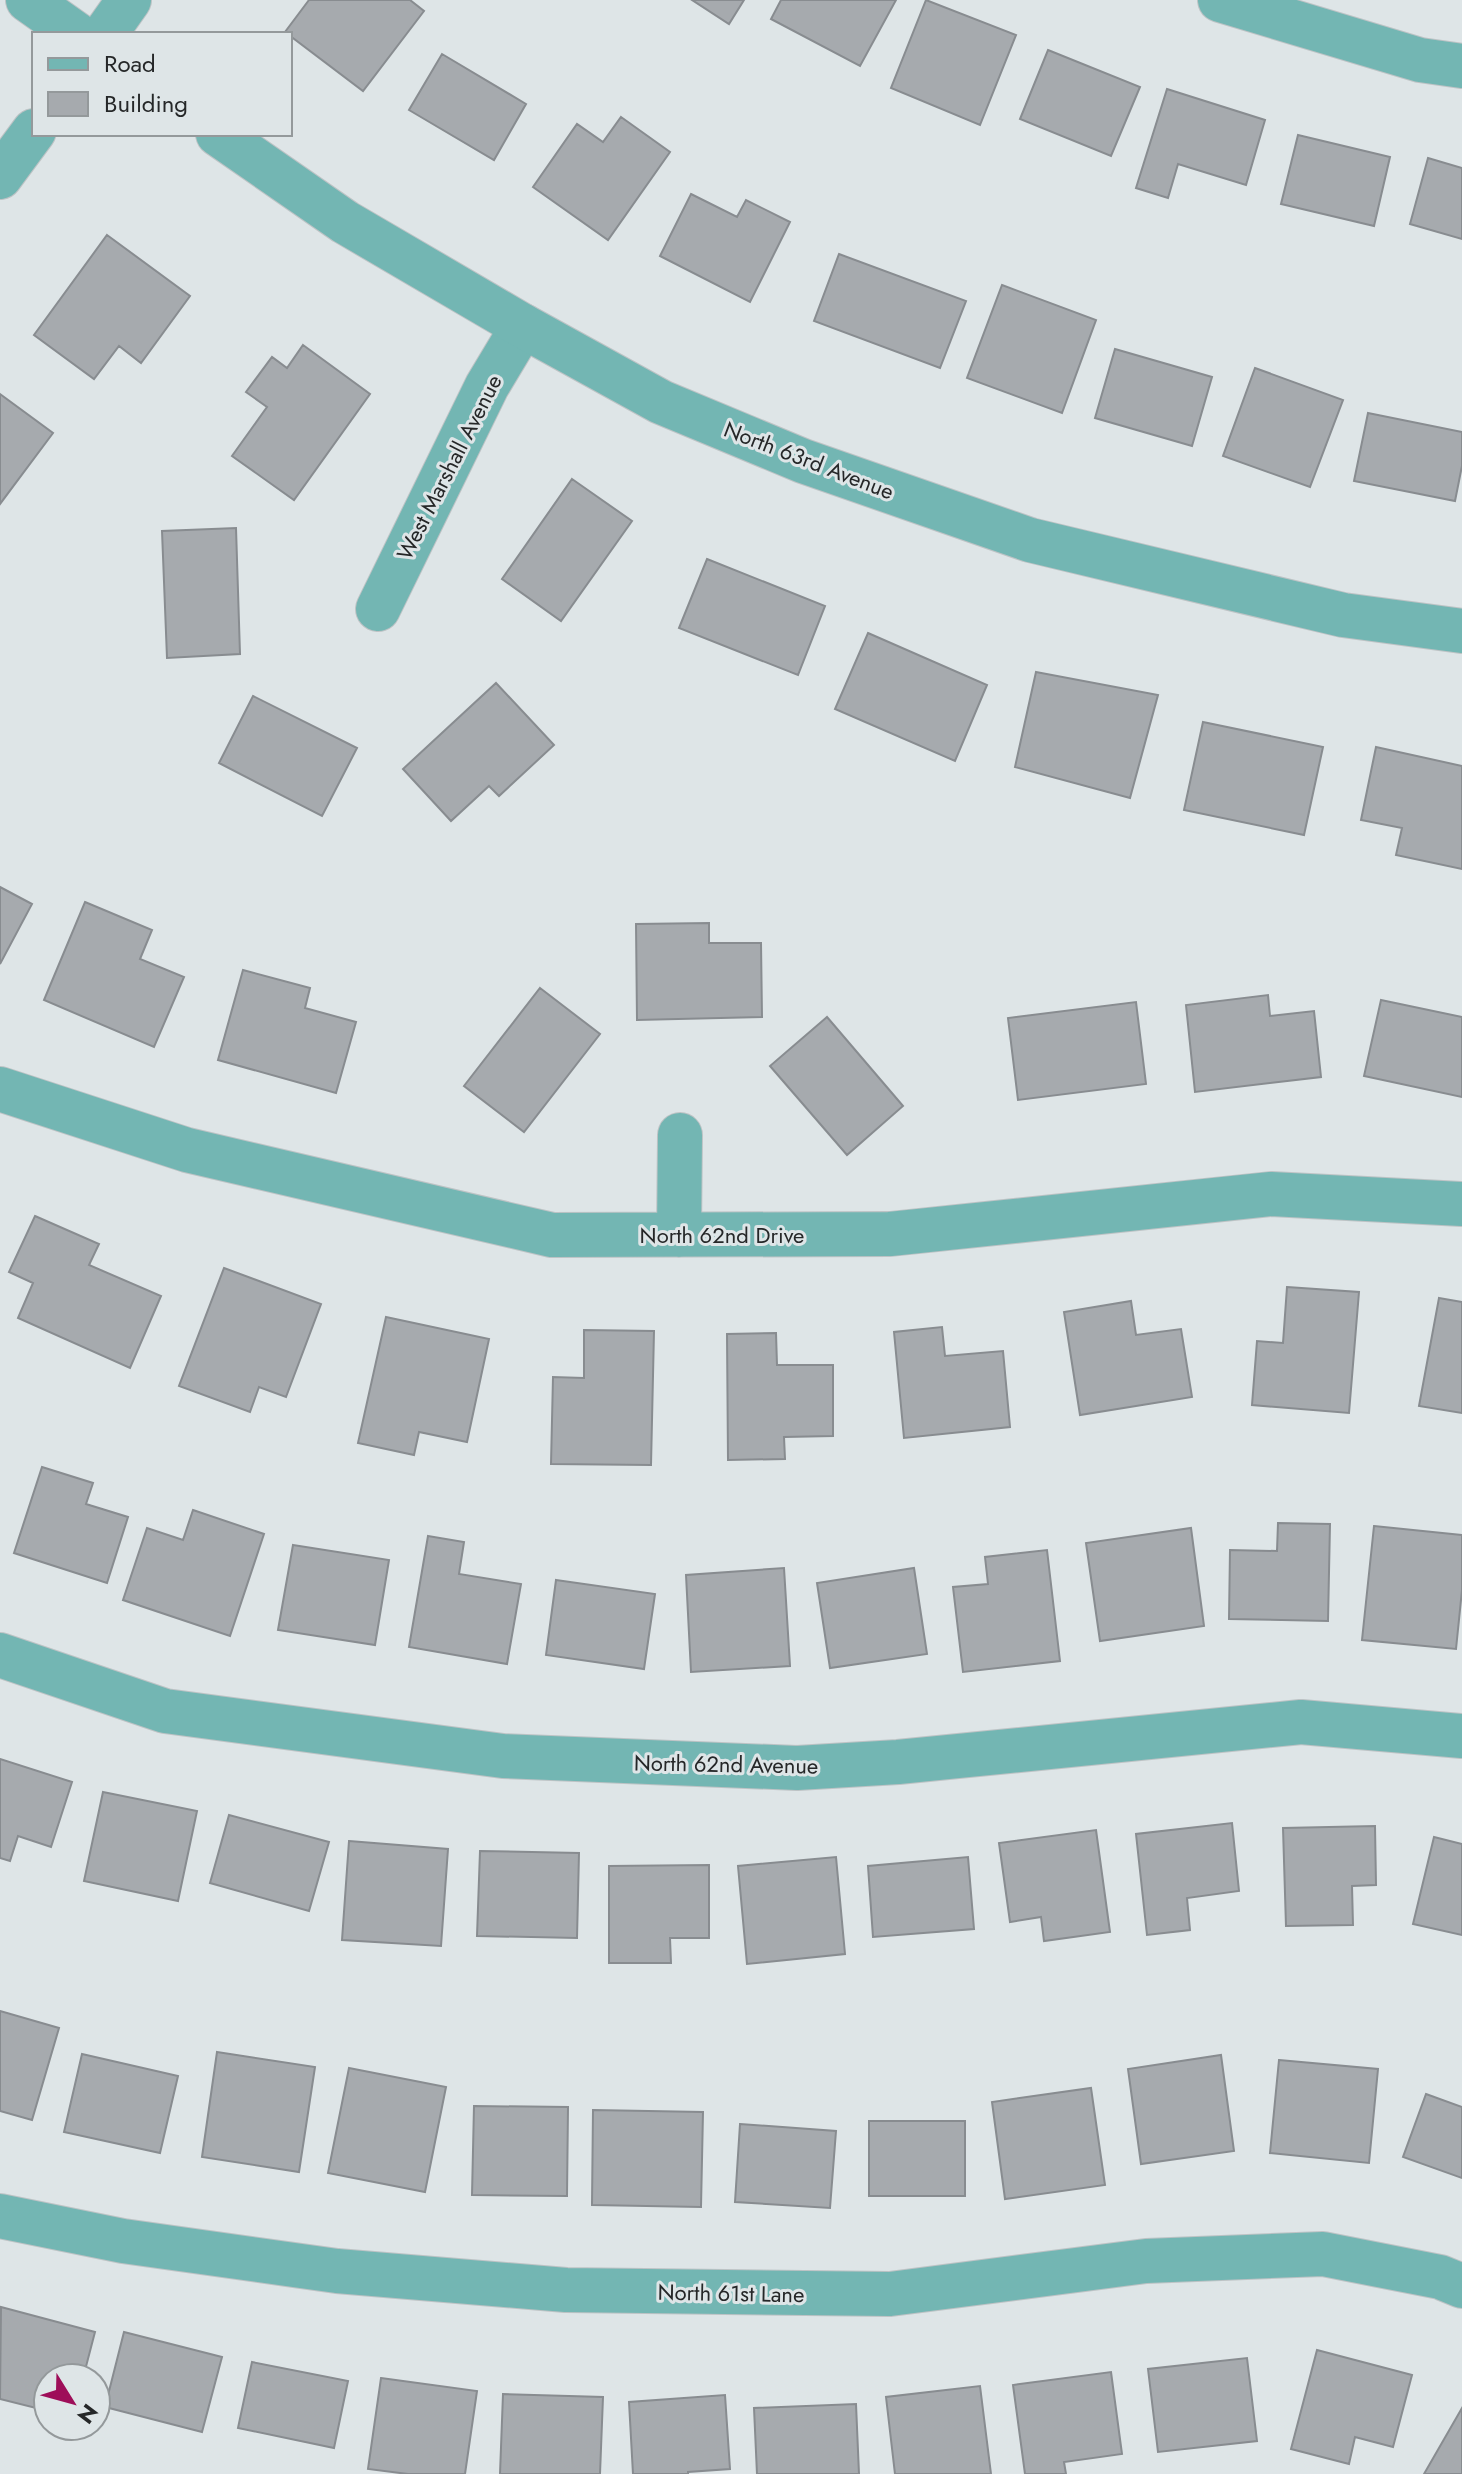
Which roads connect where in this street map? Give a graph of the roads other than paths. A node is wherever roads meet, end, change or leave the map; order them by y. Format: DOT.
graph roads {
  1 [pos="28,0"];
  2 [pos="129,0"];
  3 [pos="1220,0"];
  4 [pos="73,32"];
  5 [pos="106,32"];
  6 [pos="1462,66"];
  7 [pos="32,134"];
  8 [pos="221,136"];
  9 [pos="0,177"];
  10 [pos="523,326"];
  11 [pos="378,609"];
  12 [pos="1462,631"];
  13 [pos="0,1089"];
  14 [pos="680,1135"];
  15 [pos="1462,1204"];
  16 [pos="679,1235"];
  17 [pos="0,1655"];
  18 [pos="1462,1736"];
  19 [pos="0,2216"];
  20 [pos="1462,2286"];
  1 -- 4 [label="street"];
  2 -- 5 [label="street"];
  3 -- 6 [label="street"];
  7 -- 9 [label="street"];
  8 -- 10 [label="street, North 63rd Avenue"];
  10 -- 11 [label="street, West Marshall Avenue"];
  10 -- 12 [label="street, North 63rd Avenue"];
  13 -- 16 [label="street, North 62nd Drive"];
  14 -- 16 [label="street"];
  15 -- 16 [label="street, North 62nd Drive"];
  17 -- 18 [label="street, North 62nd Avenue"];
  19 -- 20 [label="street, North 61st Lane"];
}
